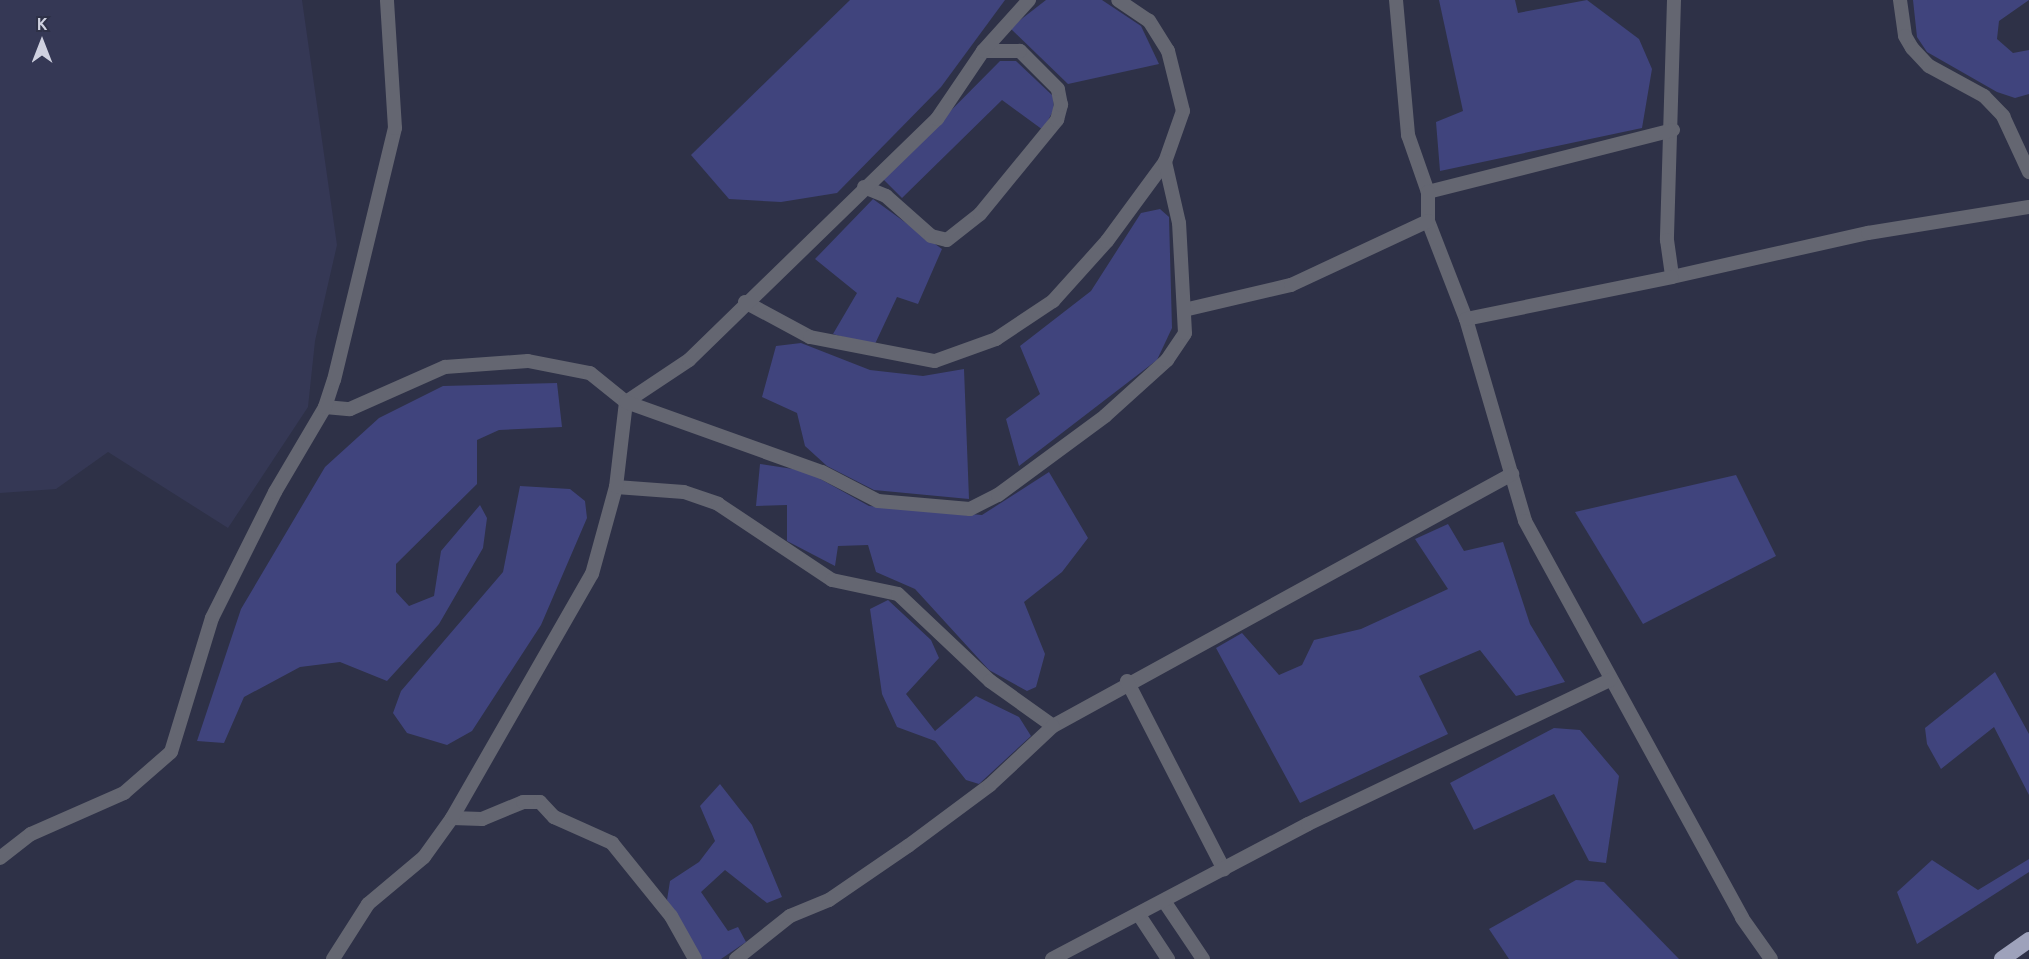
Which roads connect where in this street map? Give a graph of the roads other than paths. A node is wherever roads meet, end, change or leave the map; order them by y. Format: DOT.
graph roads {
  1 [pos="387,0"];
  2 [pos="1029,0"];
  3 [pos="1118,0"];
  4 [pos="1396,0"];
  5 [pos="1674,0"];
  6 [pos="1900,0"];
  7 [pos="983,51"];
  8 [pos="1674,130"];
  9 [pos="1165,162"];
  10 [pos="2029,172"];
  11 [pos="864,187"];
  12 [pos="1428,192"];
  13 [pos="2029,207"];
  14 [pos="1428,221"];
  15 [pos="1672,277"];
  16 [pos="745,302"];
  17 [pos="1184,310"];
  18 [pos="1466,319"];
  19 [pos="626,402"];
  20 [pos="325,408"];
  21 [pos="1512,474"];
  22 [pos="616,487"];
  23 [pos="1610,680"];
  24 [pos="1127,681"];
  25 [pos="1053,726"];
  26 [pos="452,818"];
  27 [pos="0,858"];
  28 [pos="1224,870"];
  29 [pos="1164,901"];
  30 [pos="1139,915"];
  31 [pos="2029,940"];
  32 [pos="333,959"];
  33 [pos="695,959"];
  34 [pos="736,959"];
  35 [pos="1052,959"];
  36 [pos="1167,959"];
  37 [pos="1203,959"];
  38 [pos="1771,959"];
  39 [pos="2002,959"];
  1 -- 20 [label="street"];
  2 -- 7 [label="street"];
  3 -- 9 [label="street"];
  4 -- 12 [label="street"];
  5 -- 8 [label="street"];
  6 -- 10 [label="street"];
  7 -- 11 [label="street"];
  7 -- 11 [label="street"];
  8 -- 12 [label="street"];
  8 -- 15 [label="street"];
  9 -- 16 [label="street"];
  9 -- 17 [label="street"];
  11 -- 16 [label="street"];
  12 -- 14 [label="street"];
  13 -- 15 [label="street"];
  14 -- 17 [label="street"];
  14 -- 18 [label="street"];
  15 -- 18 [label="street"];
  16 -- 19 [label="street"];
  17 -- 19 [label="street"];
  18 -- 21 [label="street"];
  19 -- 20 [label="street"];
  19 -- 22 [label="street"];
  20 -- 27 [label="street"];
  21 -- 23 [label="street"];
  21 -- 24 [label="street"];
  22 -- 25 [label="street"];
  22 -- 26 [label="street"];
  23 -- 28 [label="street"];
  23 -- 38 [label="street"];
  24 -- 25 [label="street"];
  24 -- 28 [label="street"];
  25 -- 34 [label="street"];
  26 -- 32 [label="street"];
  26 -- 33 [label="street"];
  28 -- 29 [label="street"];
  29 -- 30 [label="street"];
  29 -- 37 [label="street"];
  30 -- 35 [label="street"];
  30 -- 36 [label="street"];
  31 -- 39 [label="highway"];
}
